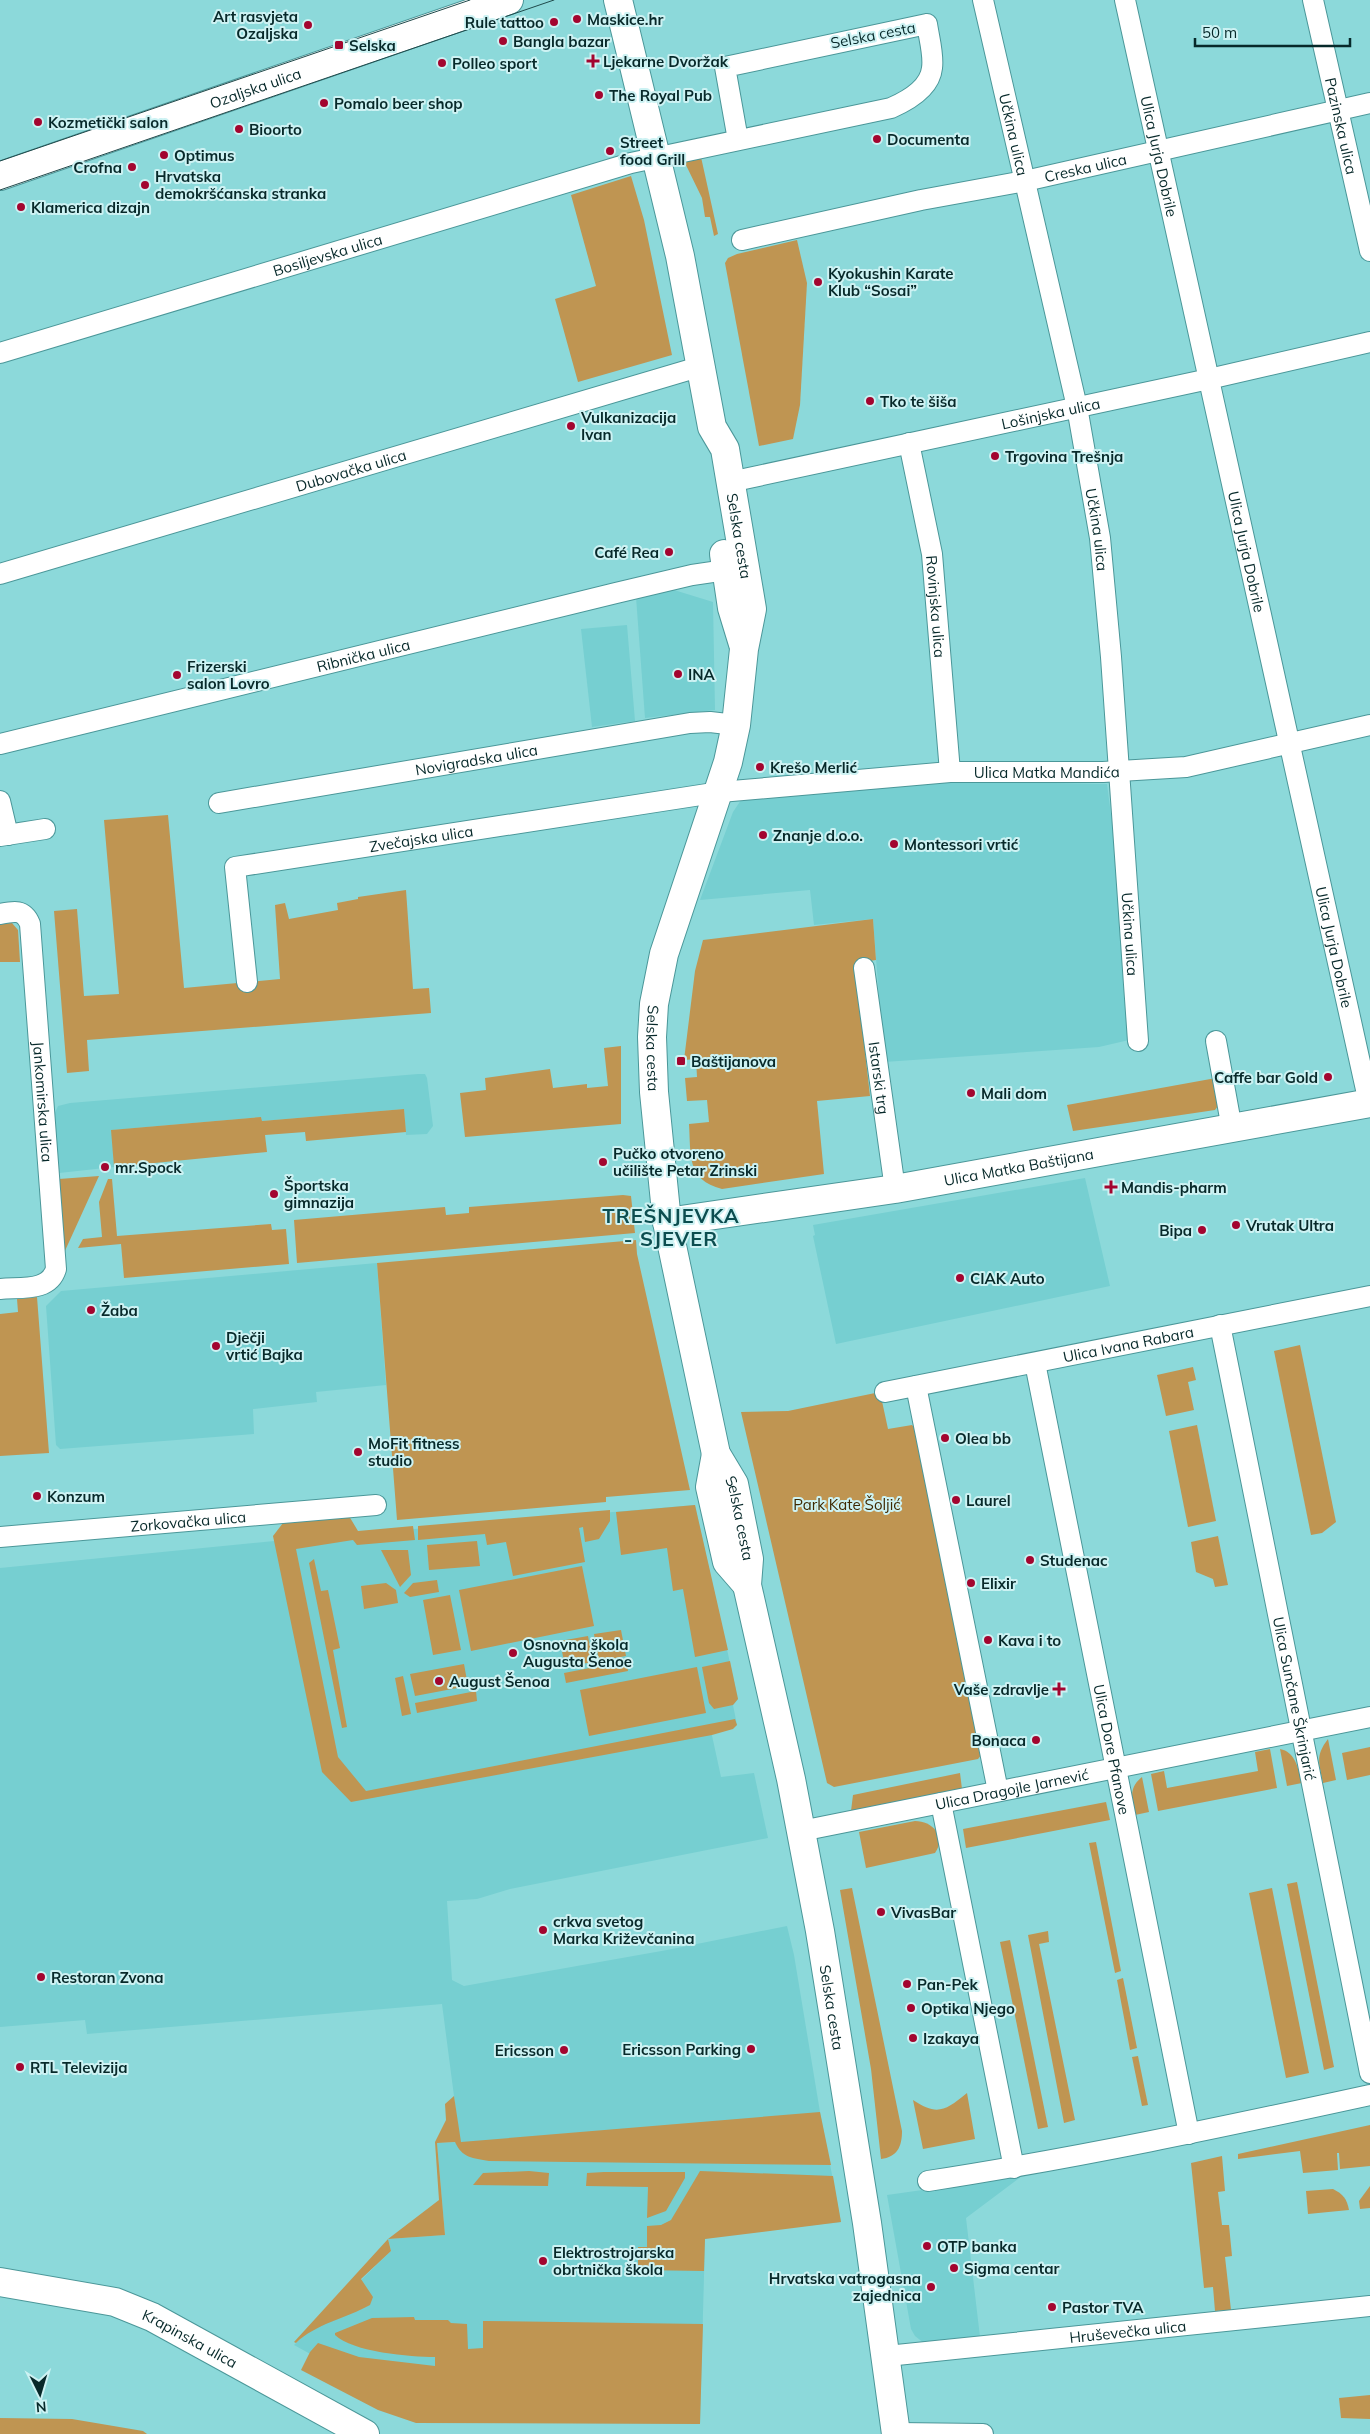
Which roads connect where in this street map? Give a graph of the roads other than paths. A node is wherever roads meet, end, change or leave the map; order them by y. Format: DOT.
graph roads {
  1 [pos="509,0"];
  2 [pos="618,0"];
  3 [pos="983,0"];
  4 [pos="1125,0"];
  5 [pos="1313,0"];
  6 [pos="1370,103"];
  7 [pos="1338,110"];
  8 [pos="738,140"];
  9 [pos="1159,151"];
  10 [pos="656,157"];
  11 [pos="0,176"];
  12 [pos="1025,181"];
  13 [pos="742,240"];
  14 [pos="1370,251"];
  15 [pos="1370,342"];
  16 [pos="0,353"];
  17 [pos="702,366"];
  18 [pos="1209,379"];
  19 [pos="1077,407"];
  20 [pos="712,427"];
  21 [pos="910,444"];
  22 [pos="730,482"];
  23 [pos="726,570"];
  24 [pos="0,574"];
  25 [pos="744,649"];
  26 [pos="736,725"];
  27 [pos="1370,725"];
  28 [pos="1289,742"];
  29 [pos="0,744"];
  30 [pos="1119,771"];
  31 [pos="950,772"];
  32 [pos="720,792"];
  33 [pos="0,801"];
  34 [pos="219,803"];
  35 [pos="45,829"];
  36 [pos="4,836"];
  37 [pos="0,914"];
  38 [pos="864,968"];
  39 [pos="247,982"];
  40 [pos="1138,1041"];
  41 [pos="1216,1041"];
  42 [pos="1369,1103"];
  43 [pos="1232,1129"];
  44 [pos="895,1188"];
  45 [pos="667,1222"];
  46 [pos="0,1288"];
  47 [pos="1370,1296"];
  48 [pos="1220,1325"];
  49 [pos="1035,1364"];
  50 [pos="916,1386"];
  51 [pos="885,1392"];
  52 [pos="376,1505"];
  53 [pos="0,1537"];
  54 [pos="1370,1717"];
  55 [pos="1302,1730"];
  56 [pos="1116,1768"];
  57 [pos="998,1791"];
  58 [pos="941,1803"];
  59 [pos="801,1831"];
  60 [pos="1370,2073"];
  61 [pos="1370,2095"];
  62 [pos="1188,2134"];
  63 [pos="1014,2168"];
  64 [pos="928,2180"];
  65 [pos="0,2282"];
  66 [pos="1370,2306"];
  67 [pos="887,2356"];
  68 [pos="365,2434"];
  69 [pos="896,2434"];
  70 [pos="983,2434"];
  1 -- 11 [label="main road, Ozaljska ulica"];
  2 -- 10 [label="main road, Selska cesta"];
  3 -- 12 [label="street, Učkina ulica"];
  4 -- 9 [label="street, Ulica Jurja Dobrile"];
  5 -- 7 [label="street, Pazinska ulica"];
  6 -- 7 [label="street, Creska ulica"];
  7 -- 9 [label="street, Creska ulica"];
  7 -- 14 [label="street, Pazinska ulica"];
  8 -- 8 [label="street, Selska cesta"];
  8 -- 10 [label="street, Selska cesta"];
  9 -- 12 [label="street, Creska ulica"];
  9 -- 18 [label="street, Ulica Jurja Dobrile"];
  10 -- 16 [label="street, Bosiljevska ulica"];
  10 -- 17 [label="main road, Selska cesta"];
  12 -- 13 [label="street, Creska ulica"];
  12 -- 19 [label="street, Učkina ulica"];
  15 -- 18 [label="street, Lošinjska ulica"];
  17 -- 20 [label="main road, Selska cesta"];
  17 -- 24 [label="street, Dubovačka ulica"];
  18 -- 19 [label="street, Lošinjska ulica"];
  18 -- 28 [label="street, Ulica Jurja Dobrile"];
  19 -- 21 [label="street, Lošinjska ulica"];
  19 -- 30 [label="street, Učkina ulica"];
  20 -- 22 [label="main road, Selska cesta"];
  20 -- 23 [label="main road, Selska cesta"];
  21 -- 22 [label="street, Lošinjska ulica"];
  21 -- 31 [label="street, Rovinjska ulica"];
  22 -- 25 [label="main road, Selska cesta"];
  23 -- 25 [label="main road, Selska cesta"];
  23 -- 29 [label="street, Ribnička ulica"];
  25 -- 26 [label="main road, Selska cesta"];
  26 -- 32 [label="main road, Selska cesta"];
  26 -- 34 [label="street, Novigradska ulica"];
  27 -- 28 [label="street, Ulica Matka Mandića"];
  28 -- 30 [label="street, Ulica Matka Mandića"];
  28 -- 42 [label="street, Ulica Jurja Dobrile"];
  30 -- 31 [label="street, Ulica Matka Mandića"];
  30 -- 40 [label="street, Učkina ulica"];
  31 -- 32 [label="street, Ulica Matka Mandića"];
  32 -- 39 [label="street, Zvečajska ulica"];
  32 -- 45 [label="main road, Selska cesta"];
  33 -- 36 [label="street"];
  35 -- 36 [label="street"];
  37 -- 46 [label="street, Jankomirska ulica"];
  38 -- 44 [label="street, Istarski trg"];
  41 -- 43 [label="street"];
  42 -- 43 [label="main road, Ulica Matka Baštijana"];
  43 -- 44 [label="main road, Ulica Matka Baštijana"];
  44 -- 45 [label="main road, Ulica Matka Baštijana"];
  45 -- 59 [label="main road, Selska cesta"];
  47 -- 48 [label="street, Ulica Ivana Rabara"];
  48 -- 49 [label="street, Ulica Ivana Rabara"];
  48 -- 55 [label="street, Ulica Sunčane Škrinjarić"];
  49 -- 50 [label="street, Ulica Ivana Rabara"];
  49 -- 56 [label="street, Ulica Dore Pfanove"];
  50 -- 51 [label="street, Ulica Ivana Rabara"];
  50 -- 57 [label="street"];
  52 -- 53 [label="street, Zorkovačka ulica"];
  54 -- 55 [label="street, Ulica Dragojle Jarnević"];
  55 -- 56 [label="street, Ulica Dragojle Jarnević"];
  55 -- 60 [label="street, Ulica Sunčane Škrinjarić"];
  56 -- 57 [label="street, Ulica Dragojle Jarnević"];
  56 -- 62 [label="street, Ulica Dore Pfanove"];
  57 -- 58 [label="street, Ulica Dragojle Jarnević"];
  58 -- 59 [label="street, Ulica Dragojle Jarnević"];
  58 -- 63 [label="street"];
  59 -- 67 [label="main road, Selska cesta"];
  61 -- 62 [label="street"];
  62 -- 63 [label="street"];
  63 -- 64 [label="street"];
  65 -- 68 [label="main road, Krapinska ulica"];
  66 -- 67 [label="street, Hruševečka ulica"];
  67 -- 69 [label="main road, Selska cesta"];
  69 -- 70 [label="street"];
}
